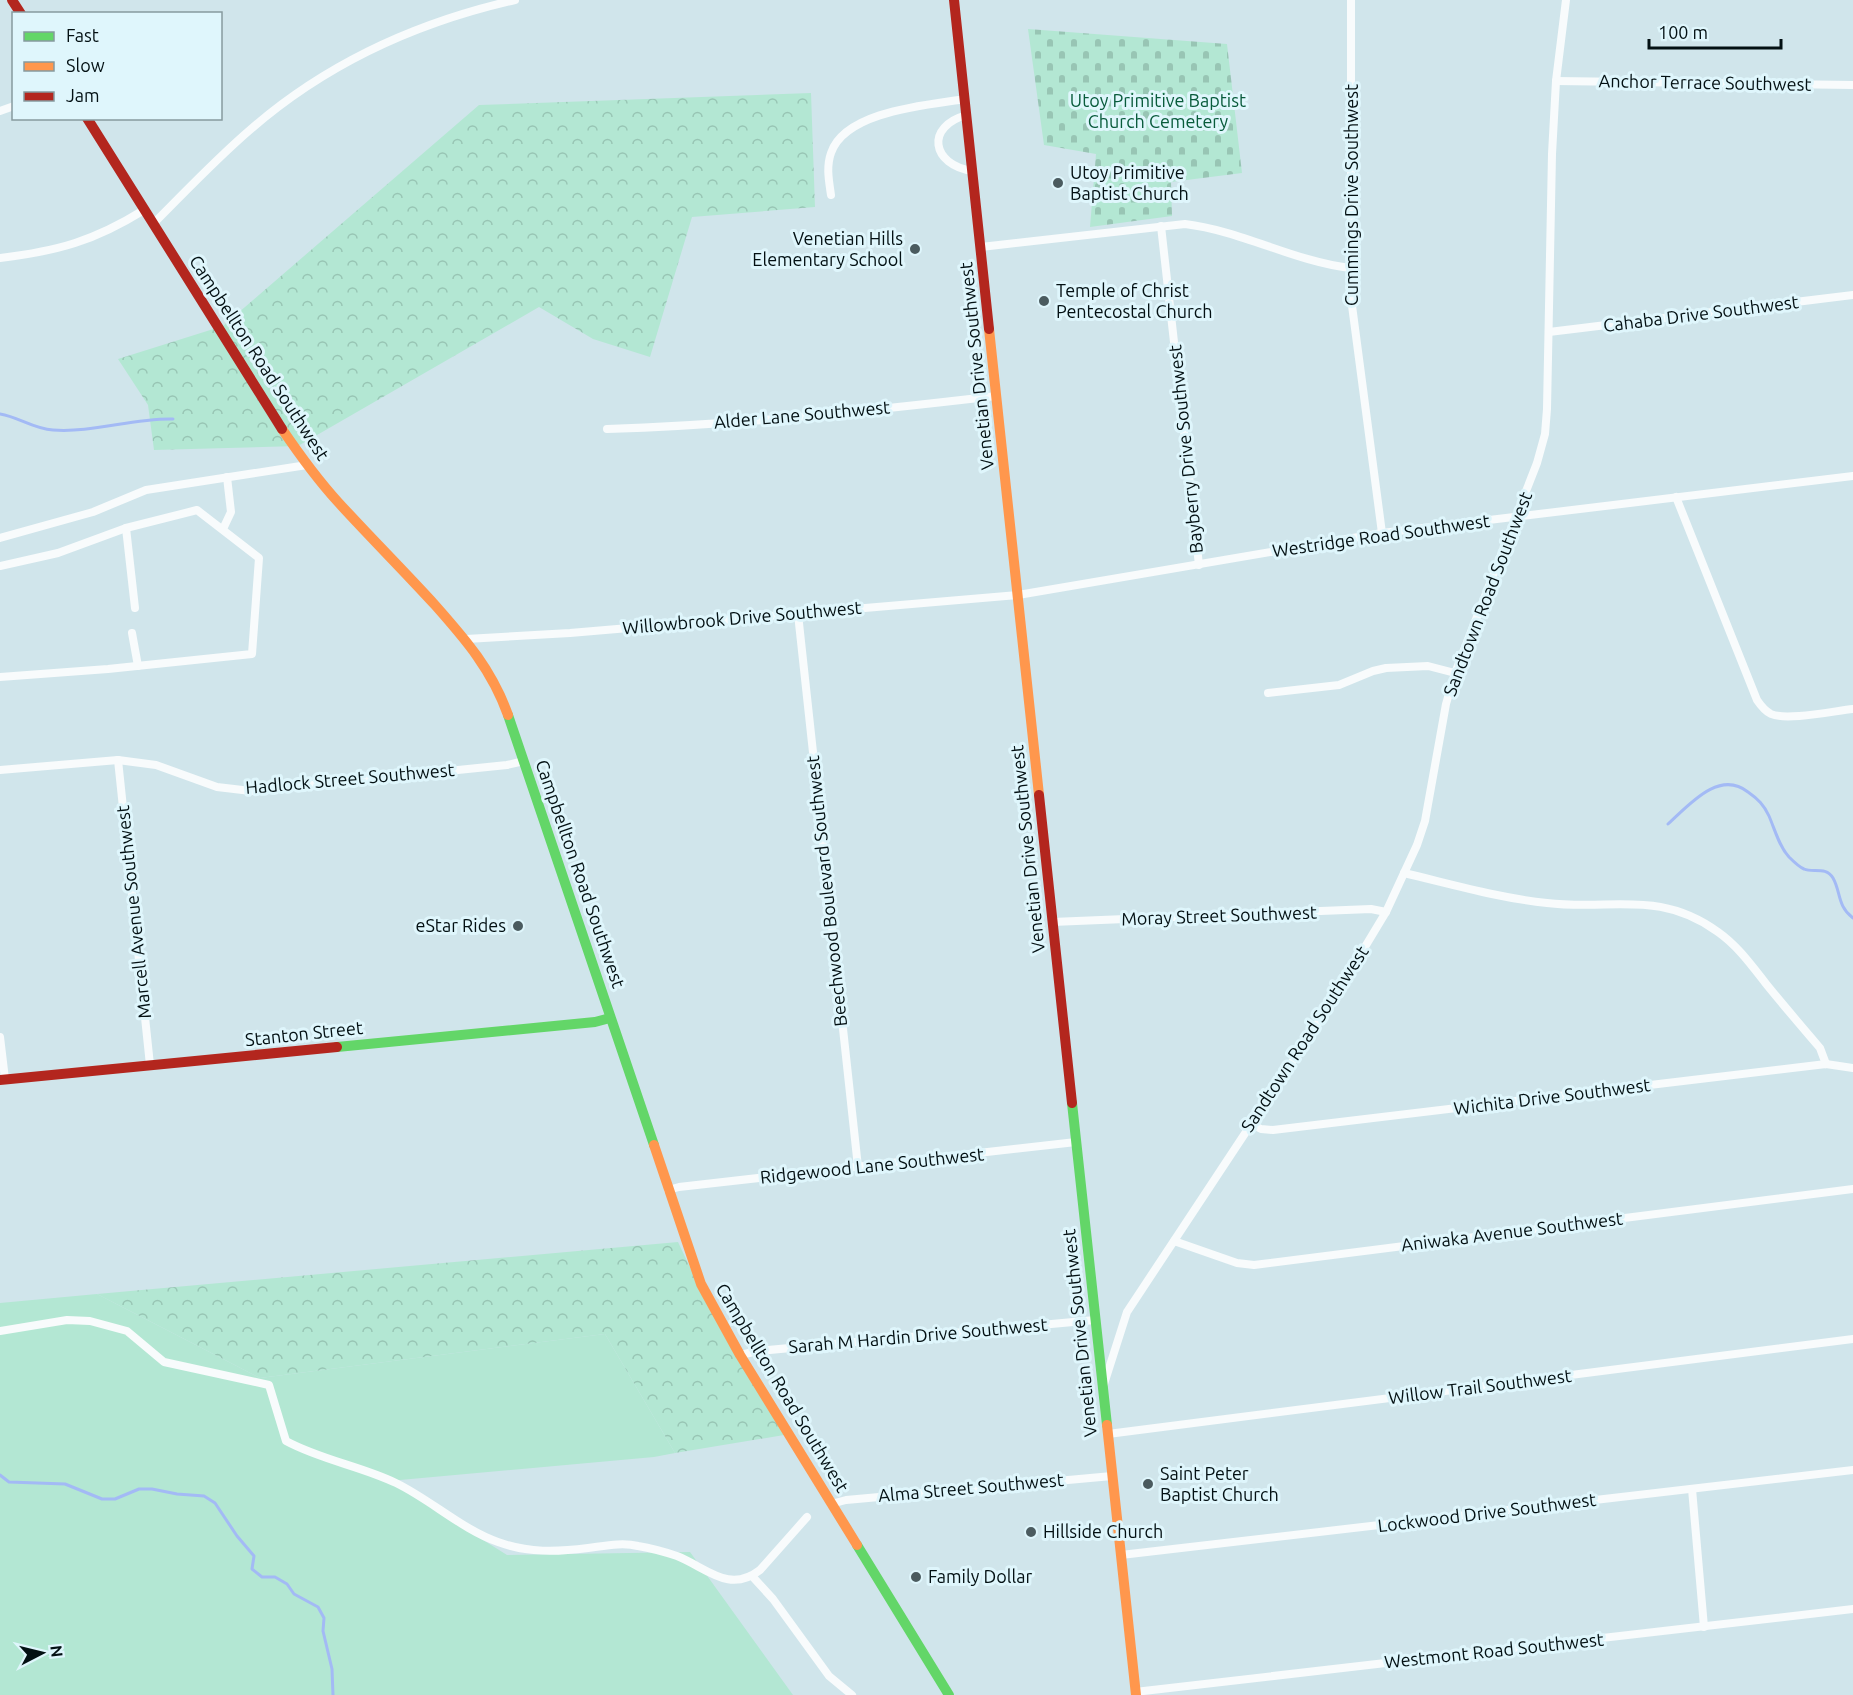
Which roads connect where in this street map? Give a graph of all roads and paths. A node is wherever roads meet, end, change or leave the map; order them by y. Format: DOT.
graph roads {
  1 [pos="515,0"];
  2 [pos="954,0"];
  3 [pos="1351,0"];
  4 [pos="1566,0"];
  5 [pos="1556,81"];
  6 [pos="1853,85"];
  7 [pos="965,99"];
  8 [pos="967,115"];
  9 [pos="88,120"];
  10 [pos="973,171"];
  11 [pos="831,195"];
  12 [pos="144,210"];
  13 [pos="153,224"];
  14 [pos="1161,226"];
  15 [pos="981,247"];
  16 [pos="0,258"];
  17 [pos="1350,268"];
  18 [pos="1853,295"];
  19 [pos="1549,332"];
  20 [pos="996,396"];
  21 [pos="607,429"];
  22 [pos="307,465"];
  23 [pos="1853,476"];
  24 [pos="226,477"];
  25 [pos="1676,497"];
  26 [pos="1516,516"];
  27 [pos="126,528"];
  28 [pos="223,529"];
  29 [pos="1382,533"];
  30 [pos="0,538"];
  31 [pos="1199,565"];
  32 [pos="0,566"];
  33 [pos="1018,595"];
  34 [pos="135,608"];
  35 [pos="798,614"];
  36 [pos="132,633"];
  37 [pos="466,639"];
  38 [pos="138,666"];
  39 [pos="1455,673"];
  40 [pos="0,677"];
  41 [pos="1268,693"];
  42 [pos="1853,709"];
  43 [pos="118,760"];
  44 [pos="524,761"];
  45 [pos="0,770"];
  46 [pos="1404,873"];
  47 [pos="1386,912"];
  48 [pos="1052,922"];
  49 [pos="610,1018"];
  50 [pos="0,1037"];
  51 [pos="1826,1064"];
  52 [pos="150,1065"];
  53 [pos="1853,1068"];
  54 [pos="2,1080"];
  55 [pos="1251,1124"];
  56 [pos="1076,1142"];
  57 [pos="858,1167"];
  58 [pos="1853,1189"];
  59 [pos="668,1190"];
  60 [pos="1174,1241"];
  61 [pos="1095,1320"];
  62 [pos="0,1331"];
  63 [pos="1853,1339"];
  64 [pos="740,1355"];
  65 [pos="1103,1389"];
  66 [pos="1108,1434"];
  67 [pos="1853,1470"];
  68 [pos="1112,1476"];
  69 [pos="1692,1489"];
  70 [pos="831,1504"];
  71 [pos="807,1517"];
  72 [pos="1121,1555"];
  73 [pos="752,1576"];
  74 [pos="1853,1609"];
  75 [pos="1704,1627"];
  76 [pos="1136,1693"];
  77 [pos="852,1695"];
  78 [pos="949,1695"];
  1 -- 13 [label="street"];
  2 -- 7 [label="street, Venetian Drive Southwest"];
  3 -- 17 [label="street, Cummings Drive Southwest"];
  4 -- 5 [label="street, Sandtown Road Southwest"];
  5 -- 6 [label="street, Anchor Terrace Southwest"];
  5 -- 19 [label="street, Sandtown Road Southwest"];
  7 -- 8 [label="street, Venetian Drive Southwest"];
  7 -- 11 [label="street"];
  8 -- 10 [label="street, Venetian Drive Southwest"];
  8 -- 10 [label="street"];
  9 -- 12 [label="street, Campbellton Road Southwest"];
  10 -- 15 [label="street, Venetian Drive Southwest"];
  12 -- 13 [label="street, Campbellton Road Southwest"];
  12 -- 16 [label="street"];
  13 -- 22 [label="street, Campbellton Road Southwest"];
  14 -- 15 [label="street"];
  14 -- 17 [label="street"];
  14 -- 31 [label="street, Bayberry Drive Southwest"];
  15 -- 20 [label="street, Venetian Drive Southwest"];
  17 -- 29 [label="street, Cummings Drive Southwest"];
  18 -- 19 [label="street, Cahaba Drive Southwest"];
  19 -- 26 [label="street, Sandtown Road Southwest"];
  20 -- 21 [label="street, Alder Lane Southwest"];
  20 -- 33 [label="street, Venetian Drive Southwest"];
  22 -- 24 [label="street"];
  22 -- 37 [label="street, Campbellton Road Southwest"];
  23 -- 25 [label="street, Westridge Road Southwest"];
  24 -- 28 [label="street"];
  24 -- 30 [label="street"];
  25 -- 26 [label="street, Westridge Road Southwest"];
  25 -- 42 [label="street"];
  26 -- 29 [label="street, Westridge Road Southwest"];
  26 -- 39 [label="street, Sandtown Road Southwest"];
  27 -- 28 [label="street"];
  27 -- 32 [label="street"];
  27 -- 34 [label="street"];
  28 -- 38 [label="street"];
  29 -- 31 [label="street, Westridge Road Southwest"];
  31 -- 33 [label="street, Westridge Road Southwest"];
  33 -- 35 [label="street, Willowbrook Drive Southwest"];
  33 -- 48 [label="street, Venetian Drive Southwest"];
  35 -- 37 [label="street, Willowbrook Drive Southwest"];
  35 -- 57 [label="street, Beechwood Boulevard Southwest"];
  36 -- 38 [label="street"];
  37 -- 44 [label="street, Campbellton Road Southwest"];
  38 -- 40 [label="street"];
  39 -- 41 [label="street"];
  39 -- 46 [label="street, Sandtown Road Southwest"];
  43 -- 44 [label="street, Hadlock Street Southwest"];
  43 -- 45 [label="street, Hadlock Street Southwest"];
  43 -- 52 [label="street, Marcell Avenue Southwest"];
  44 -- 49 [label="street, Campbellton Road Southwest"];
  46 -- 47 [label="street, Sandtown Road Southwest"];
  46 -- 51 [label="street"];
  47 -- 48 [label="street, Moray Street Southwest"];
  47 -- 55 [label="street, Sandtown Road Southwest"];
  48 -- 56 [label="street, Venetian Drive Southwest"];
  49 -- 52 [label="street, Stanton Street"];
  49 -- 59 [label="street, Campbellton Road Southwest"];
  50 -- 54 [label="street"];
  51 -- 53 [label="street, Wichita Drive Southwest"];
  51 -- 55 [label="street, Wichita Drive Southwest"];
  52 -- 54 [label="street, Stanton Street"];
  55 -- 60 [label="street, Sandtown Road Southwest"];
  56 -- 57 [label="street, Ridgewood Lane Southwest"];
  56 -- 61 [label="street, Venetian Drive Southwest"];
  57 -- 59 [label="street, Ridgewood Lane Southwest"];
  58 -- 60 [label="street, Aniwaka Avenue Southwest"];
  59 -- 64 [label="street, Campbellton Road Southwest"];
  60 -- 65 [label="street, Sandtown Road Southwest"];
  61 -- 64 [label="street, Sarah M Hardin Drive Southwest"];
  61 -- 65 [label="street, Venetian Drive Southwest"];
  62 -- 73 [label="street"];
  63 -- 66 [label="street, Willow Trail Southwest"];
  64 -- 70 [label="street, Campbellton Road Southwest"];
  65 -- 66 [label="street, Venetian Drive Southwest"];
  66 -- 68 [label="street, Venetian Drive Southwest"];
  67 -- 69 [label="street, Lockwood Drive Southwest"];
  68 -- 70 [label="street, Alma Street Southwest"];
  68 -- 72 [label="street, Venetian Drive Southwest"];
  69 -- 72 [label="street, Lockwood Drive Southwest"];
  69 -- 75 [label="street"];
  70 -- 78 [label="street, Campbellton Road Southwest"];
  71 -- 73 [label="street"];
  72 -- 76 [label="street, Venetian Drive Southwest"];
  73 -- 77 [label="street"];
  74 -- 75 [label="street, Westmont Road Southwest"];
  75 -- 76 [label="street, Westmont Road Southwest"];
}
